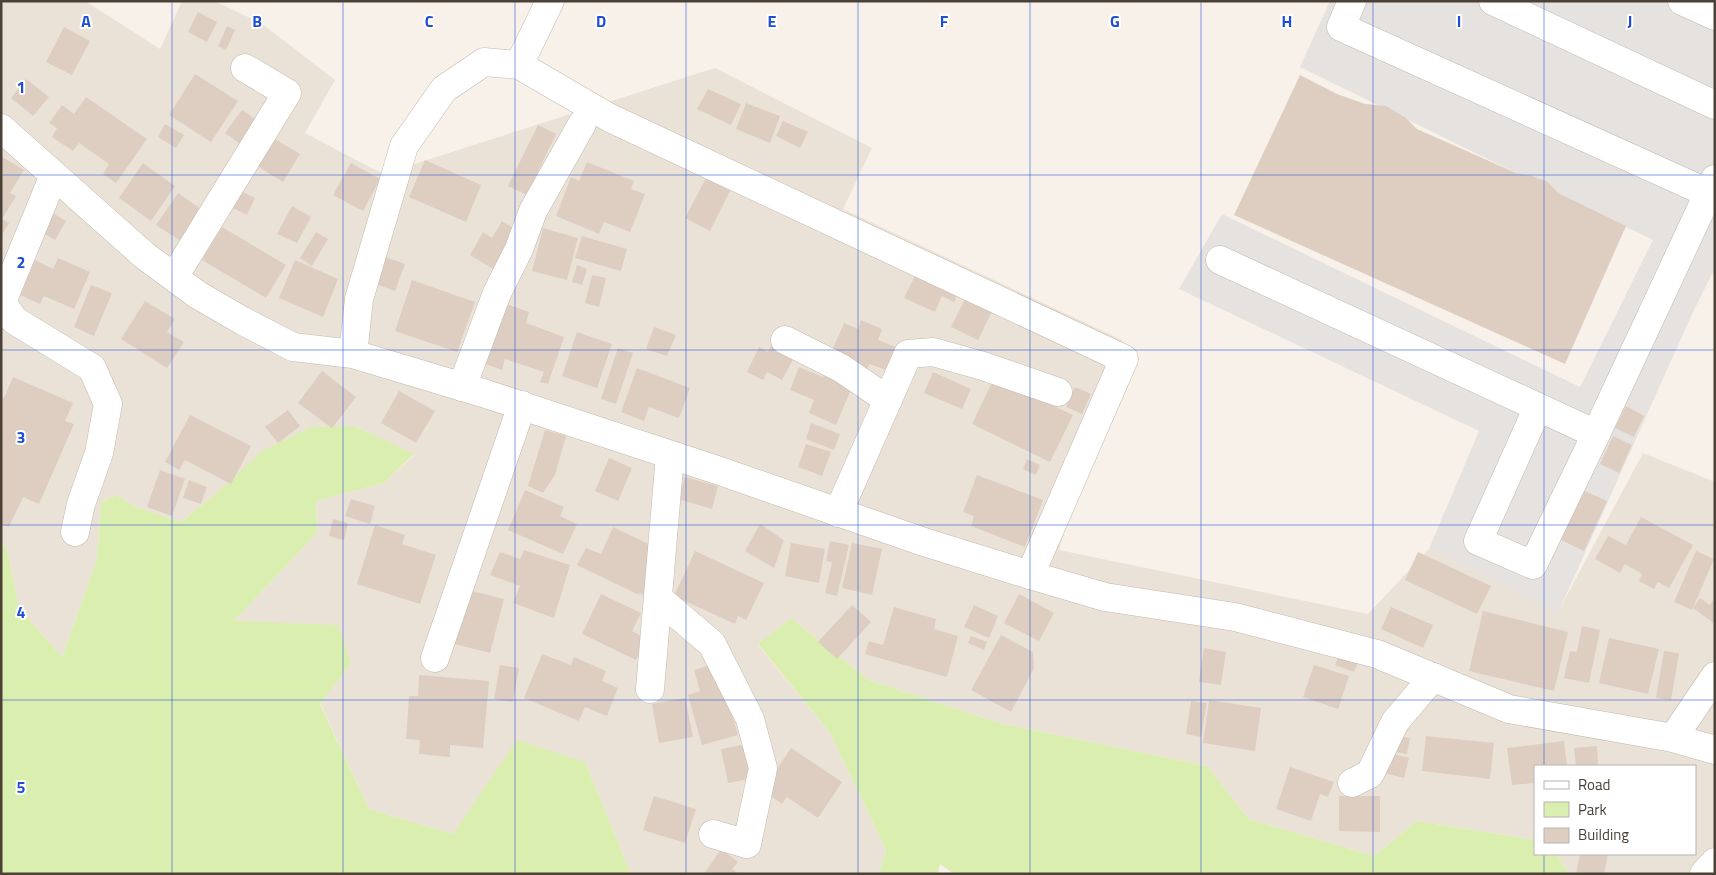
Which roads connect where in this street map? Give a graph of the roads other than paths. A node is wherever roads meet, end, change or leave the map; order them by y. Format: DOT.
graph roads {
  1 [pos="550,1"];
  2 [pos="1352,1"];
  3 [pos="1493,1"];
  4 [pos="1682,1"];
  5 [pos="1715,16"];
  6 [pos="519,65"];
  7 [pos="245,68"];
  8 [pos="1715,105"];
  9 [pos="582,124"];
  10 [pos="1,128"];
  11 [pos="54,175"];
  12 [pos="1711,186"];
  13 [pos="1220,260"];
  14 [pos="174,277"];
  15 [pos="785,340"];
  16 [pos="353,354"];
  17 [pos="462,387"];
  18 [pos="1058,392"];
  19 [pos="888,400"];
  20 [pos="522,405"];
  21 [pos="1538,407"];
  22 [pos="1596,434"];
  23 [pos="670,455"];
  24 [pos="838,513"];
  25 [pos="75,532"];
  26 [pos="1030,575"];
  27 [pos="658,598"];
  28 [pos="435,658"];
  29 [pos="1715,676"];
  30 [pos="1433,677"];
  31 [pos="650,689"];
  32 [pos="1673,738"];
  33 [pos="1715,750"];
  34 [pos="1352,783"];
  35 [pos="714,834"];
  36 [pos="1715,862"];
  37 [pos="1704,874"];
  1 -- 6 [label="street"];
  2 -- 12 [label="street"];
  3 -- 8 [label="street"];
  4 -- 5 [label="street"];
  6 -- 16 [label="street"];
  6 -- 26 [label="street"];
  7 -- 14 [label="street"];
  9 -- 17 [label="street"];
  10 -- 11 [label="street"];
  11 -- 14 [label="street"];
  11 -- 25 [label="street"];
  12 -- 22 [label="street"];
  13 -- 21 [label="street"];
  14 -- 16 [label="street"];
  15 -- 19 [label="street"];
  16 -- 17 [label="street"];
  17 -- 20 [label="street"];
  18 -- 19 [label="street"];
  19 -- 24 [label="street"];
  20 -- 23 [label="street"];
  20 -- 28 [label="street"];
  21 -- 22 [label="street"];
  21 -- 22 [label="street"];
  23 -- 24 [label="street"];
  23 -- 27 [label="street"];
  24 -- 26 [label="street"];
  26 -- 30 [label="street"];
  27 -- 31 [label="street"];
  27 -- 35 [label="street"];
  29 -- 32 [label="street"];
  30 -- 32 [label="street"];
  30 -- 34 [label="street"];
  32 -- 33 [label="street"];
  36 -- 37 [label="street"];
}
